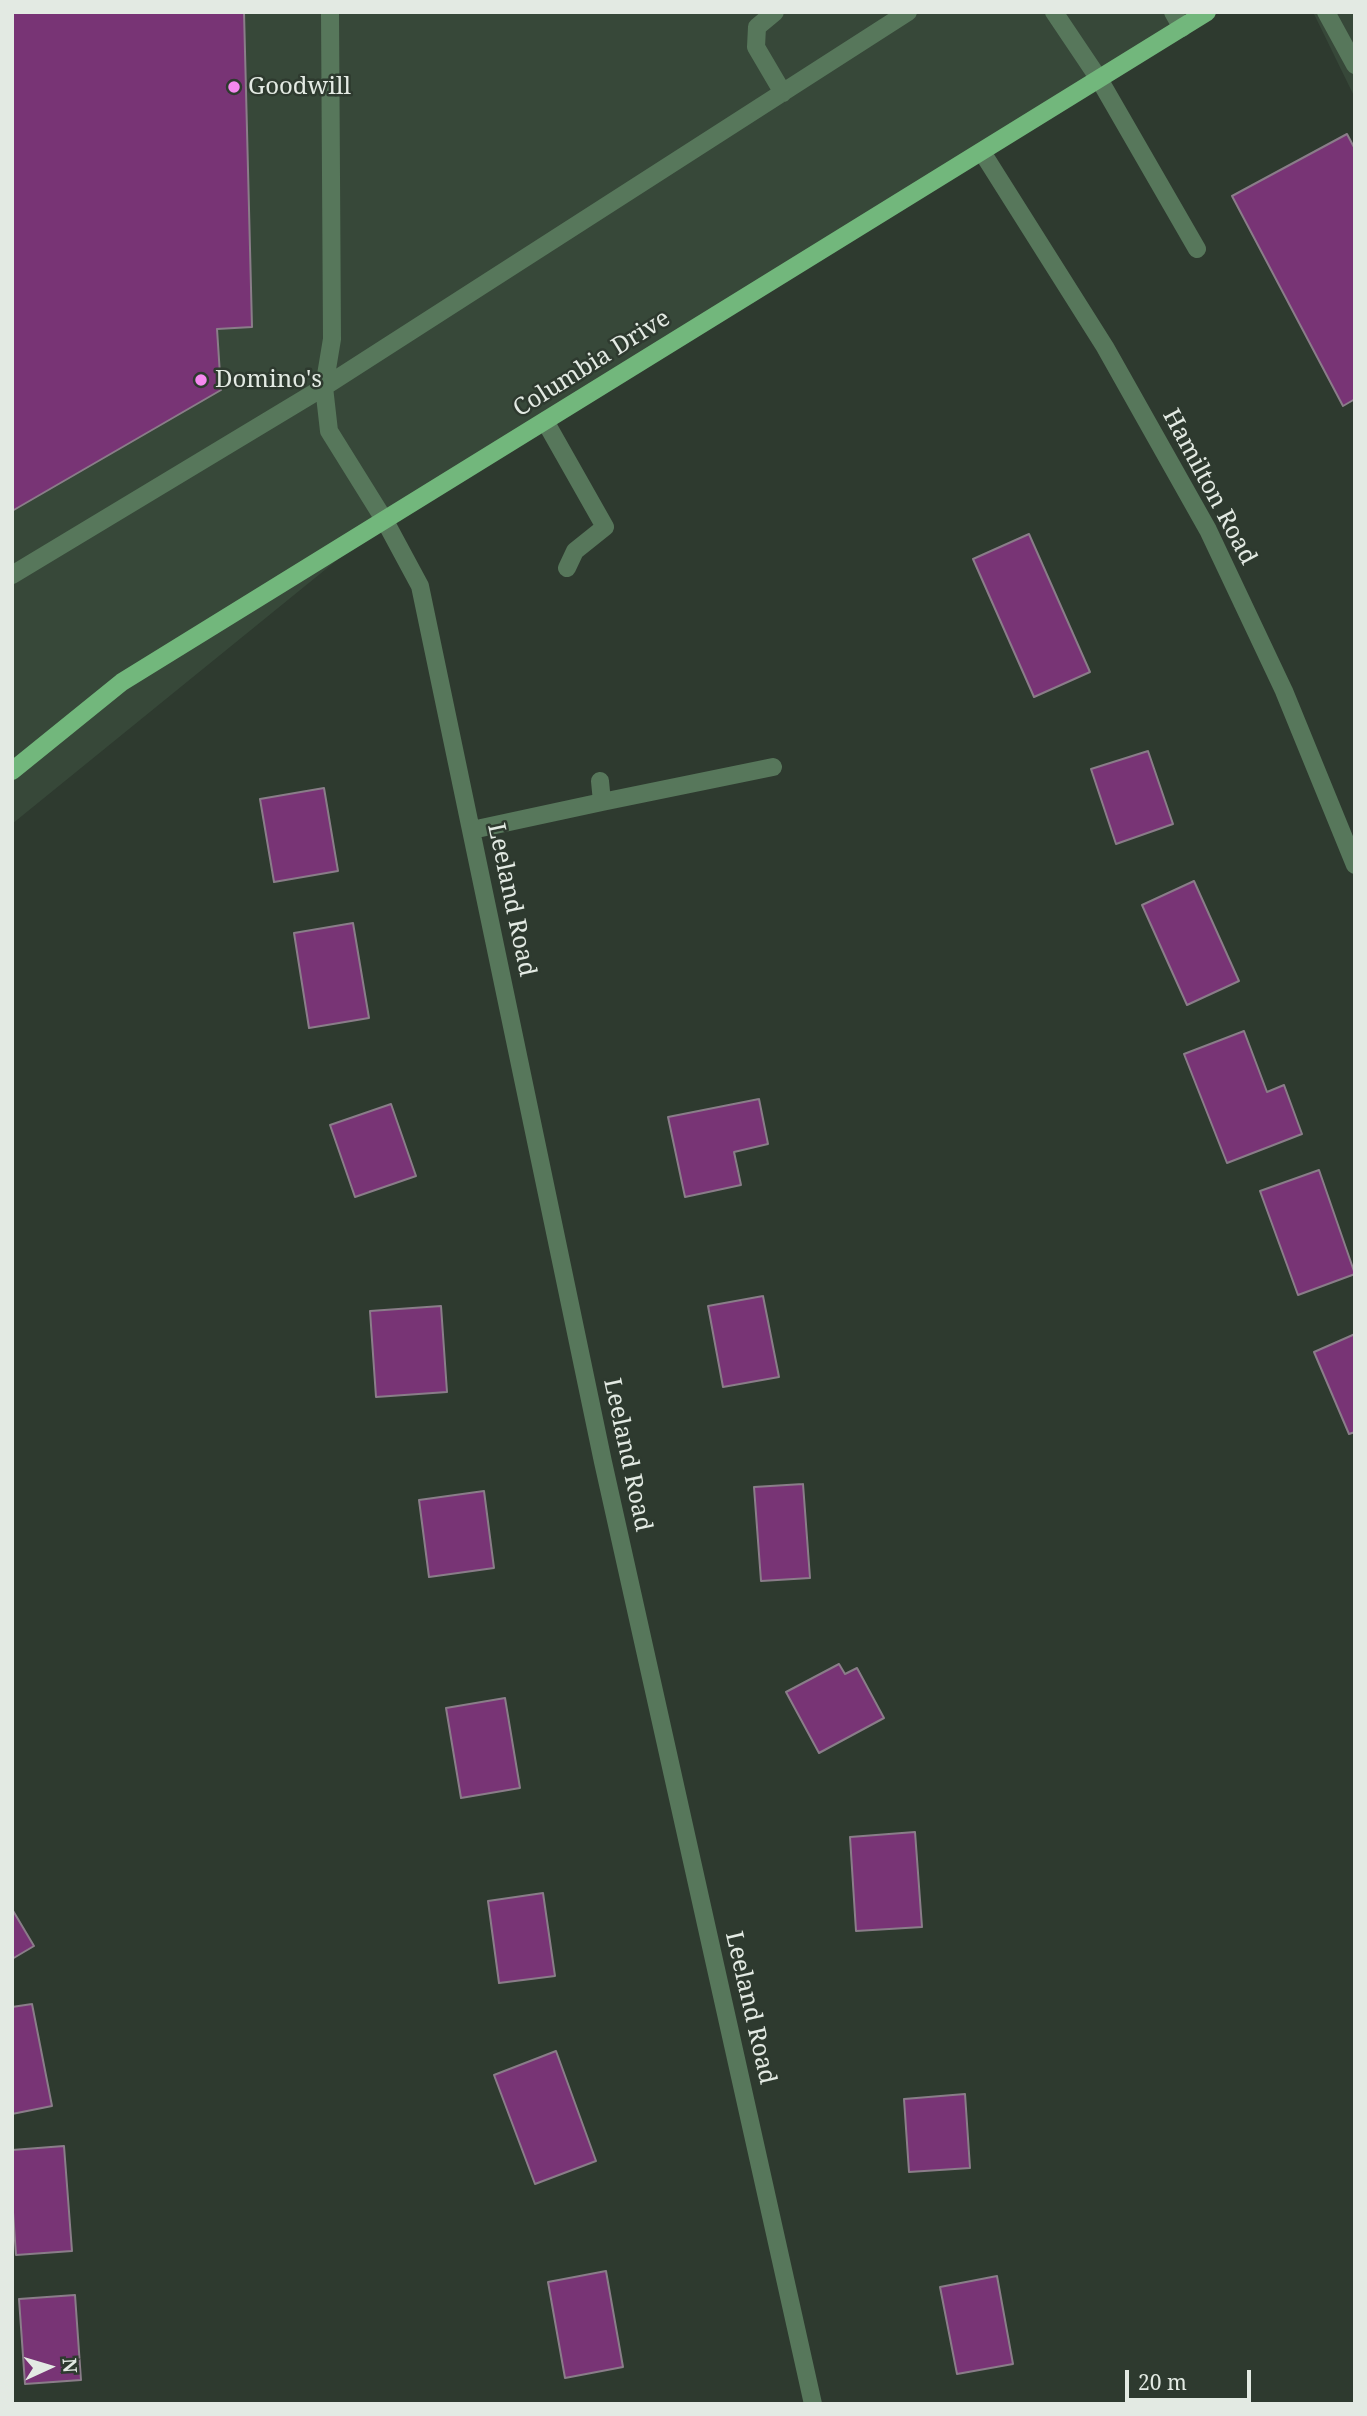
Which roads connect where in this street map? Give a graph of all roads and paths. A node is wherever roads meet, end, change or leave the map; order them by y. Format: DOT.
graph roads {
  1 [pos="330,12"];
  2 [pos="775,12"];
  3 [pos="908,12"];
  4 [pos="1055,12"];
  5 [pos="1207,12"];
  6 [pos="1326,12"];
  7 [pos="1178,20"];
  8 [pos="1355,65"];
  9 [pos="1099,79"];
  10 [pos="783,93"];
  11 [pos="982,152"];
  12 [pos="1196,249"];
  13 [pos="324,387"];
  14 [pos="545,421"];
  15 [pos="385,521"];
  16 [pos="567,568"];
  17 [pos="12,575"];
  18 [pos="773,767"];
  19 [pos="12,771"];
  20 [pos="600,781"];
  21 [pos="602,802"];
  22 [pos="472,830"];
  23 [pos="1355,865"];
  24 [pos="813,2404"];
  1 -- 13 [label="street, Leeland Road"];
  2 -- 10 [label="street"];
  3 -- 10 [label="street"];
  4 -- 9 [label="street"];
  5 -- 7 [label="main road, Columbia Drive"];
  6 -- 8 [label="street"];
  7 -- 9 [label="main road, Columbia Drive"];
  9 -- 11 [label="main road, Columbia Drive"];
  9 -- 12 [label="street"];
  10 -- 13 [label="street"];
  11 -- 14 [label="main road, Columbia Drive"];
  11 -- 23 [label="street, Hamilton Road"];
  13 -- 15 [label="street, Leeland Road"];
  13 -- 17 [label="street"];
  14 -- 15 [label="main road, Columbia Drive"];
  14 -- 16 [label="street"];
  15 -- 19 [label="main road, Columbia Drive"];
  15 -- 22 [label="street, Leeland Road"];
  18 -- 21 [label="street"];
  20 -- 21 [label="street"];
  21 -- 22 [label="street"];
  22 -- 24 [label="street, Leeland Road"];
}
